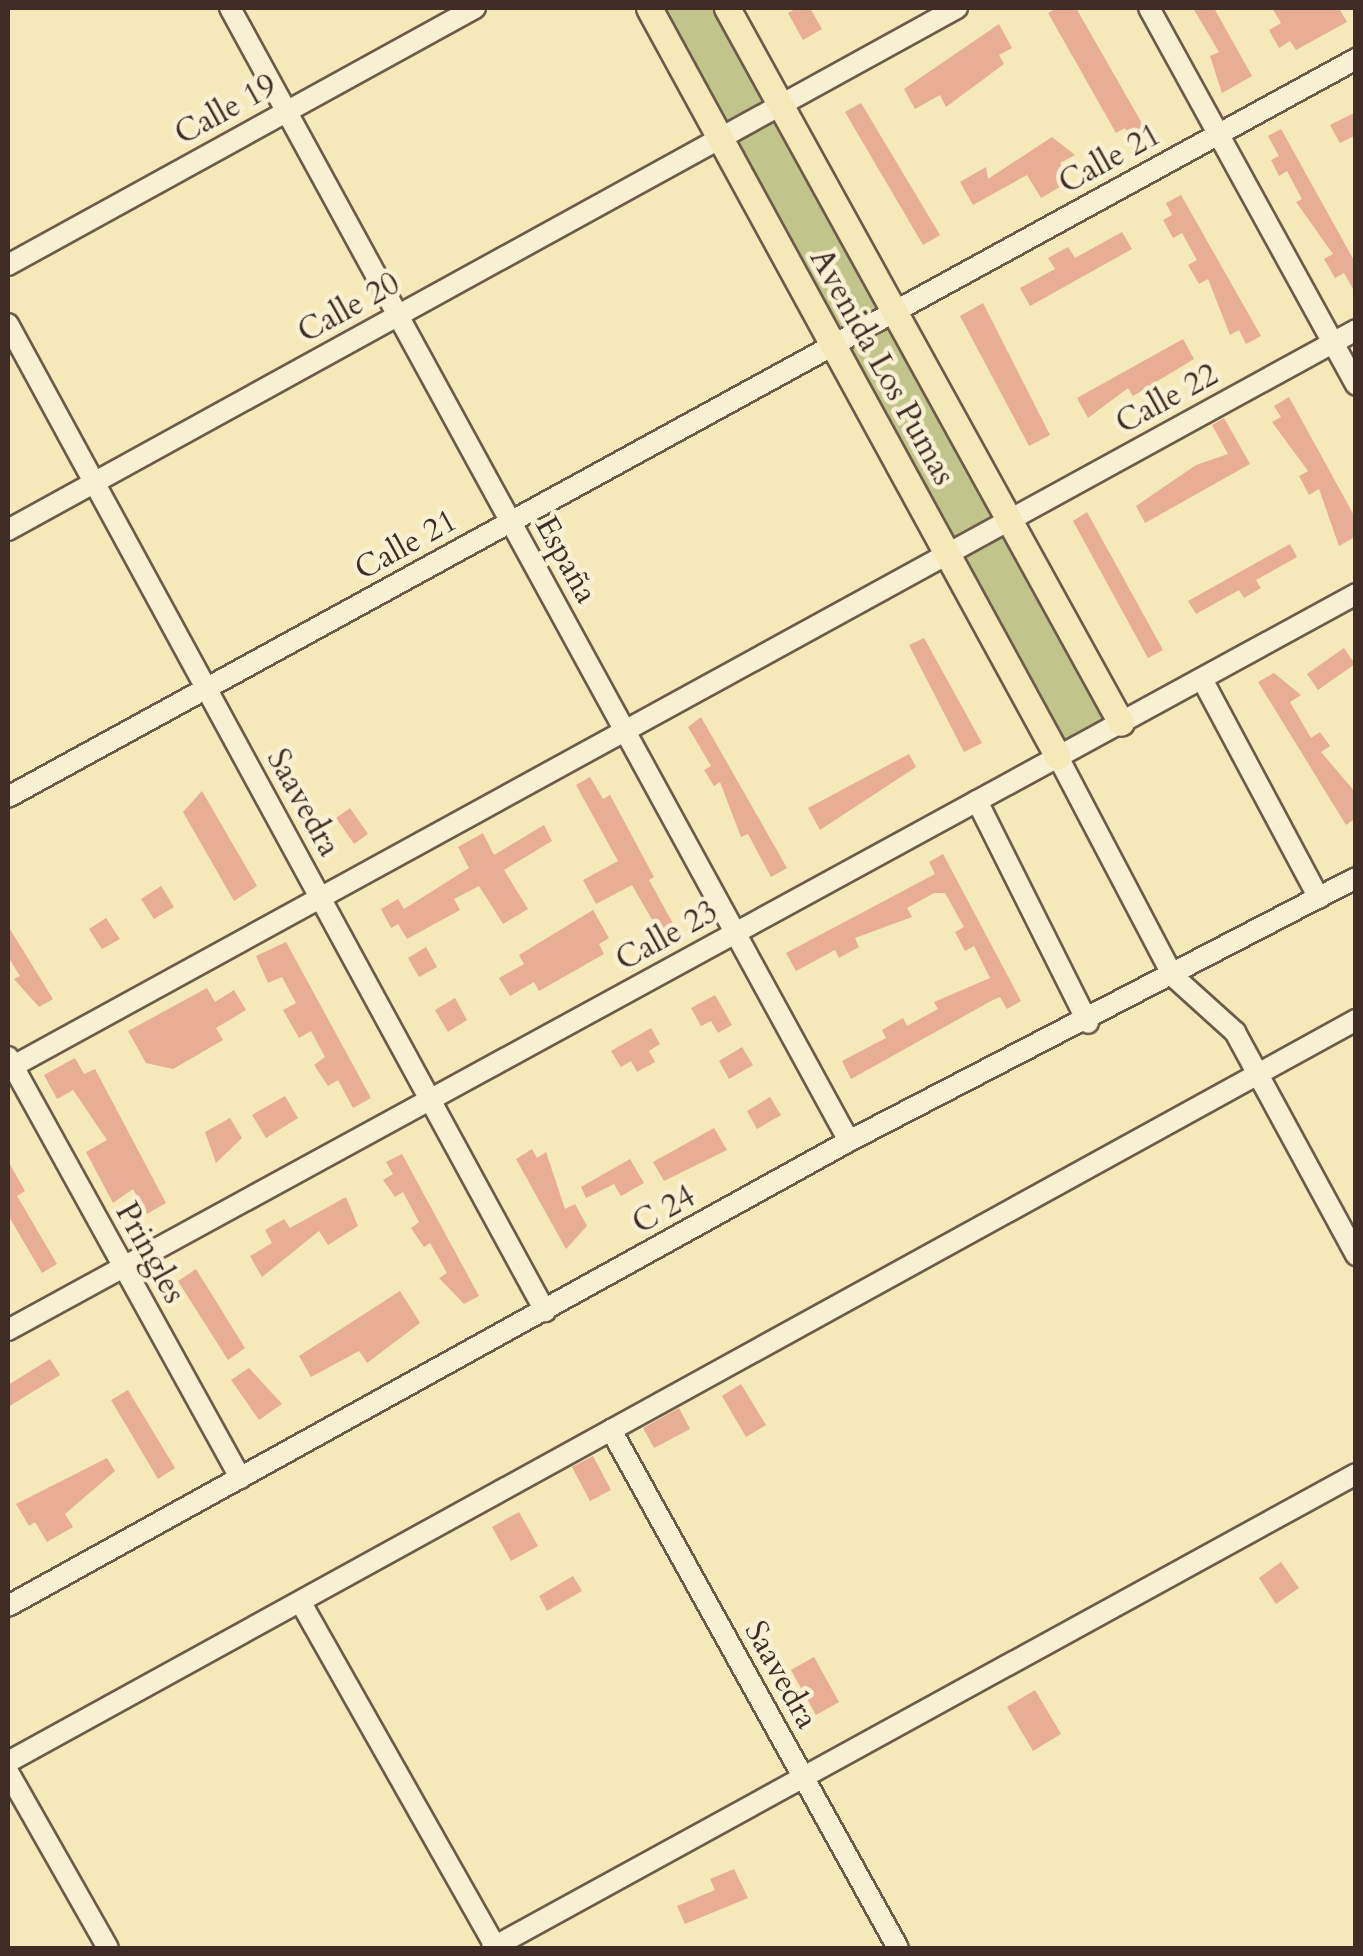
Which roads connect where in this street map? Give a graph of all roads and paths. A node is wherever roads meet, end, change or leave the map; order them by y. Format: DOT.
graph roads {
  1 [pos="230,8"];
  2 [pos="474,8"];
  3 [pos="649,8"];
  4 [pos="727,8"];
  5 [pos="957,8"];
  6 [pos="1149,8"];
  7 [pos="1356,59"];
  8 [pos="780,104"];
  9 [pos="286,111"];
  10 [pos="1218,134"];
  11 [pos="720,138"];
  12 [pos="8,265"];
  13 [pos="894,312"];
  14 [pos="398,316"];
  15 [pos="8,324"];
  16 [pos="1356,330"];
  17 [pos="1332,343"];
  18 [pos="833,345"];
  19 [pos="1356,385"];
  20 [pos="94,483"];
  21 [pos="1008,520"];
  22 [pos="510,521"];
  23 [pos="8,530"];
  24 [pos="947,554"];
  25 [pos="1356,594"];
  26 [pos="1202,679"];
  27 [pos="206,688"];
  28 [pos="1121,724"];
  29 [pos="625,731"];
  30 [pos="1058,757"];
  31 [pos="8,797"];
  32 [pos="977,801"];
  33 [pos="1356,878"];
  34 [pos="320,898"];
  35 [pos="1319,898"];
  36 [pos="735,933"];
  37 [pos="1173,976"];
  38 [pos="1356,1020"];
  39 [pos="1088,1023"];
  40 [pos="9,1064"];
  41 [pos="1258,1072"];
  42 [pos="430,1100"];
  43 [pos="849,1141"];
  44 [pos="1356,1255"];
  45 [pos="124,1267"];
  46 [pos="545,1312"];
  47 [pos="8,1330"];
  48 [pos="611,1430"];
  49 [pos="1356,1474"];
  50 [pos="240,1478"];
  51 [pos="301,1602"];
  52 [pos="8,1606"];
  53 [pos="8,1762"];
  54 [pos="8,1772"];
  55 [pos="804,1779"];
  56 [pos="108,1948"];
  57 [pos="494,1948"];
  58 [pos="898,1948"];
  1 -- 9 [label="street, España"];
  2 -- 9 [label="street, Calle 19"];
  3 -- 11 [label="main road, Avenida Los Pumas"];
  4 -- 8 [label="main road, Avenida Los Pumas"];
  5 -- 8 [label="street"];
  6 -- 10 [label="street"];
  7 -- 10 [label="street, Calle 21"];
  8 -- 11 [label="street, Calle 20"];
  8 -- 13 [label="main road, Avenida Los Pumas"];
  9 -- 12 [label="street, Calle 19"];
  9 -- 14 [label="street, España"];
  10 -- 13 [label="street, Calle 21"];
  10 -- 17 [label="street"];
  11 -- 14 [label="street, Calle 20"];
  11 -- 18 [label="main road, Avenida Los Pumas"];
  13 -- 18 [label="street, Calle 21"];
  13 -- 21 [label="main road, Avenida Los Pumas"];
  14 -- 20 [label="street, Calle 20"];
  14 -- 22 [label="street, España"];
  15 -- 20 [label="street, Saavedra"];
  16 -- 17 [label="street, Calle 22"];
  17 -- 19 [label="street"];
  17 -- 21 [label="street, Calle 22"];
  18 -- 22 [label="street, Calle 21"];
  18 -- 24 [label="main road, Avenida Los Pumas"];
  20 -- 23 [label="street, Calle 20"];
  20 -- 27 [label="street, Saavedra"];
  21 -- 24 [label="street, Calle 22"];
  21 -- 28 [label="main road, Avenida Los Pumas"];
  22 -- 27 [label="street, Calle 21"];
  22 -- 29 [label="street, España"];
  24 -- 29 [label="street, Calle 22"];
  24 -- 30 [label="main road, Avenida Los Pumas"];
  25 -- 26 [label="street, Calle 23"];
  26 -- 28 [label="street, Calle 23"];
  26 -- 35 [label="street"];
  27 -- 31 [label="street, Calle 21"];
  27 -- 34 [label="street, Saavedra"];
  28 -- 30 [label="street, Calle 23"];
  29 -- 34 [label="street, Calle 22"];
  29 -- 36 [label="street, España"];
  30 -- 32 [label="street, Calle 23"];
  30 -- 37 [label="street"];
  32 -- 36 [label="street, Calle 23"];
  32 -- 39 [label="street"];
  33 -- 35 [label="street, C 24"];
  34 -- 40 [label="street, Calle 22"];
  34 -- 42 [label="street, Saavedra"];
  35 -- 37 [label="street, C 24"];
  36 -- 42 [label="street, Calle 23"];
  36 -- 43 [label="street, España"];
  37 -- 39 [label="street, C 24"];
  37 -- 41 [label="street"];
  38 -- 41 [label="street"];
  39 -- 43 [label="street, C 24"];
  40 -- 45 [label="street, Pringles"];
  41 -- 44 [label="street"];
  41 -- 48 [label="street"];
  42 -- 45 [label="street, Calle 23"];
  42 -- 46 [label="street, Saavedra"];
  43 -- 46 [label="street, C 24"];
  45 -- 47 [label="street, Calle 23"];
  45 -- 50 [label="street, Pringles"];
  46 -- 50 [label="street, C 24"];
  48 -- 51 [label="street"];
  48 -- 55 [label="street, Saavedra"];
  49 -- 55 [label="street"];
  50 -- 52 [label="street, C 24"];
  51 -- 53 [label="street"];
  51 -- 57 [label="street"];
  54 -- 56 [label="street"];
  55 -- 57 [label="street"];
  55 -- 58 [label="street, Saavedra"];
}
